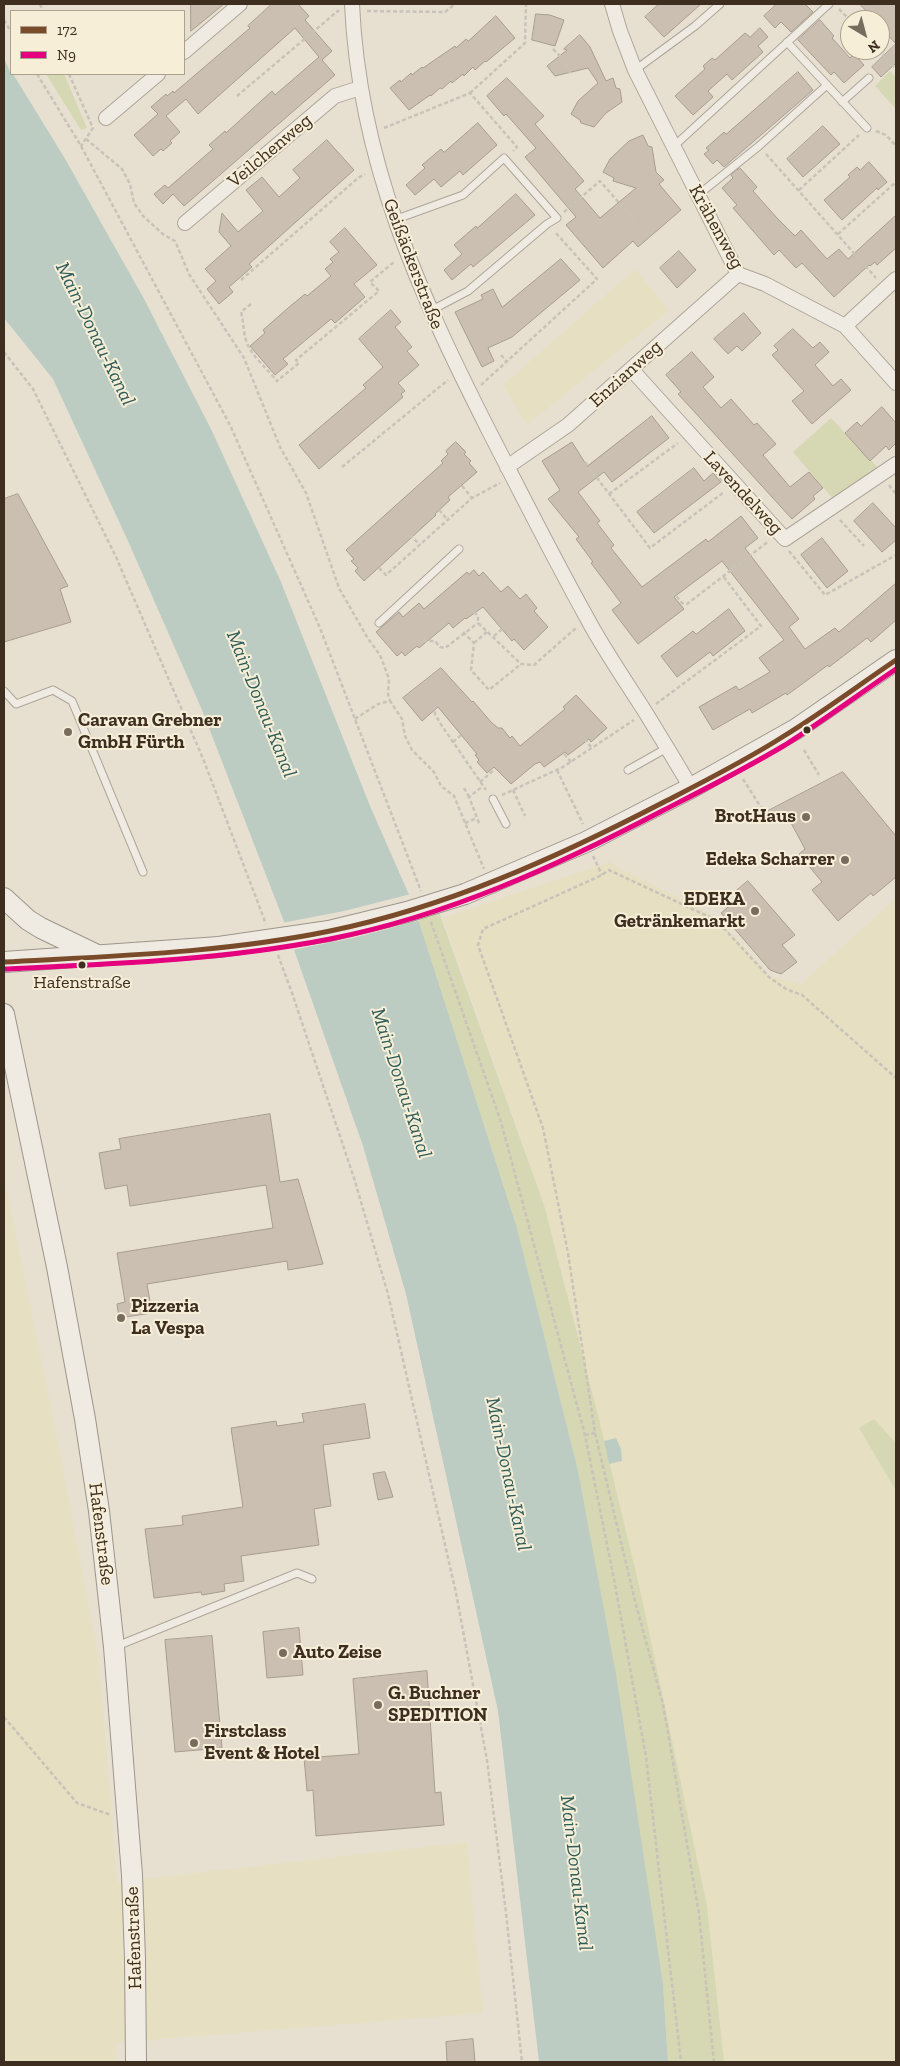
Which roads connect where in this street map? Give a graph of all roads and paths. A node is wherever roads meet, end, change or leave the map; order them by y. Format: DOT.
graph roads {
  1 [pos="240,4"];
  2 [pos="455,4"];
  3 [pos="526,4"];
  4 [pos="612,4"];
  5 [pos="720,4"];
  6 [pos="831,4"];
  7 [pos="352,7"];
  8 [pos="871,7"];
  9 [pos="872,10"];
  10 [pos="787,42"];
  11 [pos="553,49"];
  12 [pos="185,51"];
  13 [pos="635,70"];
  14 [pos="38,75"];
  15 [pos="70,75"];
  16 [pos="157,75"];
  17 [pos="571,75"];
  18 [pos="869,78"];
  19 [pos="827,86"];
  20 [pos="360,88"];
  21 [pos="470,93"];
  22 [pos="237,96"];
  23 [pos="842,102"];
  24 [pos="106,118"];
  25 [pos="867,128"];
  26 [pos="370,134"];
  27 [pos="86,139"];
  28 [pos="81,146"];
  29 [pos="759,146"];
  30 [pos="896,146"];
  31 [pos="672,147"];
  32 [pos="504,158"];
  33 [pos="378,167"];
  34 [pos="896,182"];
  35 [pos="799,190"];
  36 [pos="698,196"];
  37 [pos="557,218"];
  38 [pos="394,220"];
  39 [pos="635,221"];
  40 [pos="185,223"];
  41 [pos="547,224"];
  42 [pos="838,234"];
  43 [pos="406,252"];
  44 [pos="738,274"];
  45 [pos="896,279"];
  46 [pos="241,280"];
  47 [pos="885,288"];
  48 [pos="251,304"];
  49 [pos="430,311"];
  50 [pos="845,326"];
  51 [pos="4,352"];
  52 [pos="501,355"];
  53 [pos="507,362"];
  54 [pos="632,370"];
  55 [pos="458,371"];
  56 [pos="896,383"];
  57 [pos="470,395"];
  58 [pos="689,434"];
  59 [pos="584,462"];
  60 [pos="896,464"];
  61 [pos="342,467"];
  62 [pos="510,471"];
  63 [pos="735,484"];
  64 [pos="462,486"];
  65 [pos="609,494"];
  66 [pos="472,498"];
  67 [pos="829,509"];
  68 [pos="439,510"];
  69 [pos="448,520"];
  70 [pos="410,535"];
  71 [pos="782,536"];
  72 [pos="420,545"];
  73 [pos="864,546"];
  74 [pos="459,549"];
  75 [pos="896,555"];
  76 [pos="379,568"];
  77 [pos="723,576"];
  78 [pos="670,595"];
  79 [pos="474,612"];
  80 [pos="587,619"];
  81 [pos="478,622"];
  82 [pos="379,623"];
  83 [pos="502,629"];
  84 [pos="488,631"];
  85 [pos="464,632"];
  86 [pos="494,636"];
  87 [pos="423,641"];
  88 [pos="474,643"];
  89 [pos="896,660"];
  90 [pos="521,664"];
  91 [pos="4,691"];
  92 [pos="390,700"];
  93 [pos="434,705"];
  94 [pos="646,712"];
  95 [pos="355,719"];
  96 [pos="580,734"];
  97 [pos="461,735"];
  98 [pos="454,742"];
  99 [pos="592,748"];
  100 [pos="667,748"];
  101 [pos="560,749"];
  102 [pos="804,750"];
  103 [pos="571,762"];
  104 [pos="495,769"];
  105 [pos="557,770"];
  106 [pos="628,770"];
  107 [pos="819,775"];
  108 [pos="480,782"];
  109 [pos="483,786"];
  110 [pos="464,788"];
  111 [pos="691,788"];
  112 [pos="513,790"];
  113 [pos="469,797"];
  114 [pos="493,798"];
  115 [pos="525,816"];
  116 [pos="477,818"];
  117 [pos="465,823"];
  118 [pos="479,823"];
  119 [pos="506,824"];
  120 [pos="585,827"];
  121 [pos="143,872"];
  122 [pos="489,884"];
  123 [pos="421,892"];
  124 [pos="4,898"];
  125 [pos="430,919"];
  126 [pos="269,932"];
  127 [pos="276,950"];
  128 [pos="99,956"];
  129 [pos="4,962"];
  130 [pos="4,1014"];
  131 [pos="8,1053"];
  132 [pos="896,1078"];
  133 [pos="594,1432"];
  134 [pos="585,1435"];
  135 [pos="312,1579"];
  136 [pos="114,1647"];
  137 [pos="4,1717"];
  138 [pos="127,1820"];
  139 [pos="136,2062"];
  140 [pos="522,2062"];
  141 [pos="681,2062"];
  142 [pos="714,2062"];
  1 -- 12 [label="street"];
  2 -- 7 [label="path"];
  3 -- 21 [label="path"];
  4 -- 13 [label="street, Krähenweg"];
  5 -- 13 [label="lane"];
  6 -- 10 [label="lane"];
  7 -- 20 [label="street, Geißäckerstraße"];
  7 -- 22 [label="path"];
  8 -- 9 [label="path"];
  10 -- 19 [label="lane"];
  10 -- 31 [label="lane"];
  11 -- 17 [label="path"];
  13 -- 31 [label="street, Krähenweg"];
  14 -- 28 [label="path"];
  15 -- 27 [label="path"];
  16 -- 24 [label="street"];
  18 -- 23 [label="lane"];
  19 -- 23 [label="lane"];
  19 -- 29 [label="lane"];
  20 -- 26 [label="street, Geißäckerstraße"];
  20 -- 40 [label="street, Veilchenweg"];
  21 -- 26 [label="path"];
  21 -- 32 [label="path"];
  23 -- 25 [label="lane"];
  25 -- 30 [label="path"];
  25 -- 35 [label="path"];
  26 -- 33 [label="street, Geißäckerstraße"];
  27 -- 28 [label="path"];
  27 -- 92 [label="path"];
  28 -- 95 [label="path"];
  29 -- 35 [label="path"];
  29 -- 36 [label="lane"];
  31 -- 36 [label="street, Krähenweg"];
  32 -- 37 [label="lane"];
  32 -- 38 [label="lane"];
  33 -- 38 [label="street, Geißäckerstraße"];
  33 -- 46 [label="path"];
  34 -- 42 [label="path"];
  35 -- 42 [label="path"];
  36 -- 44 [label="street, Krähenweg"];
  37 -- 39 [label="path"];
  37 -- 41 [label="lane"];
  38 -- 43 [label="street, Geißäckerstraße"];
  41 -- 49 [label="lane"];
  41 -- 53 [label="path"];
  42 -- 47 [label="path"];
  43 -- 48 [label="path"];
  43 -- 49 [label="street, Geißäckerstraße"];
  44 -- 50 [label="street, Krähenweg"];
  44 -- 54 [label="street, Enzianweg"];
  45 -- 47 [label="street"];
  47 -- 50 [label="street"];
  49 -- 55 [label="street, Geißäckerstraße"];
  50 -- 56 [label="street, Krähenweg"];
  51 -- 126 [label="path"];
  52 -- 53 [label="path"];
  53 -- 57 [label="path"];
  54 -- 58 [label="street, Lavendelweg"];
  54 -- 62 [label="street, Enzianweg"];
  55 -- 57 [label="street, Geißäckerstraße"];
  55 -- 61 [label="path"];
  57 -- 62 [label="street, Geißäckerstraße"];
  58 -- 63 [label="street, Lavendelweg"];
  58 -- 65 [label="path"];
  59 -- 65 [label="path"];
  60 -- 67 [label="street, Lavendelweg"];
  62 -- 66 [label="path"];
  62 -- 80 [label="street, Geißäckerstraße"];
  63 -- 65 [label="path"];
  63 -- 71 [label="street, Lavendelweg"];
  64 -- 66 [label="path"];
  66 -- 69 [label="path"];
  67 -- 71 [label="street, Lavendelweg"];
  67 -- 73 [label="path"];
  68 -- 69 [label="path"];
  69 -- 72 [label="path"];
  70 -- 72 [label="path"];
  71 -- 75 [label="path"];
  71 -- 77 [label="path"];
  72 -- 76 [label="path"];
  74 -- 82 [label="lane"];
  77 -- 78 [label="path"];
  77 -- 94 [label="path"];
  79 -- 81 [label="path"];
  80 -- 90 [label="path"];
  80 -- 94 [label="street, Geißäckerstraße"];
  81 -- 84 [label="path"];
  81 -- 85 [label="path"];
  83 -- 86 [label="path"];
  84 -- 86 [label="path"];
  84 -- 88 [label="path"];
  85 -- 87 [label="path"];
  85 -- 88 [label="path"];
  86 -- 90 [label="path"];
  88 -- 90 [label="path"];
  89 -- 111 [label="street"];
  91 -- 121 [label="lane"];
  92 -- 95 [label="path"];
  92 -- 117 [label="path"];
  93 -- 98 [label="path"];
  94 -- 99 [label="path"];
  94 -- 100 [label="street, Geißäckerstraße"];
  95 -- 123 [label="path"];
  96 -- 99 [label="path"];
  97 -- 98 [label="path"];
  98 -- 108 [label="path"];
  99 -- 103 [label="path"];
  100 -- 106 [label="lane"];
  100 -- 111 [label="street, Geißäckerstraße"];
  101 -- 103 [label="path"];
  102 -- 107 [label="path"];
  103 -- 105 [label="path"];
  104 -- 108 [label="path"];
  105 -- 112 [label="path"];
  105 -- 120 [label="path"];
  108 -- 109 [label="path"];
  109 -- 113 [label="path"];
  109 -- 114 [label="path"];
  110 -- 113 [label="path"];
  111 -- 122 [label="street"];
  112 -- 114 [label="path"];
  112 -- 115 [label="path"];
  113 -- 116 [label="path"];
  114 -- 119 [label="lane"];
  116 -- 117 [label="path"];
  116 -- 118 [label="path"];
  117 -- 122 [label="path"];
  122 -- 128 [label="street, bridge"];
  124 -- 128 [label="street"];
  125 -- 134 [label="path"];
  127 -- 140 [label="path"];
  128 -- 129 [label="street"];
  130 -- 131 [label="street, Hafenstraße"];
  131 -- 136 [label="street, Hafenstraße"];
  132 -- 133 [label="path"];
  133 -- 134 [label="path"];
  133 -- 142 [label="path"];
  134 -- 141 [label="path"];
  135 -- 136 [label="lane"];
  136 -- 138 [label="street, Hafenstraße"];
  137 -- 138 [label="path"];
  138 -- 139 [label="street, Hafenstraße"];
}
